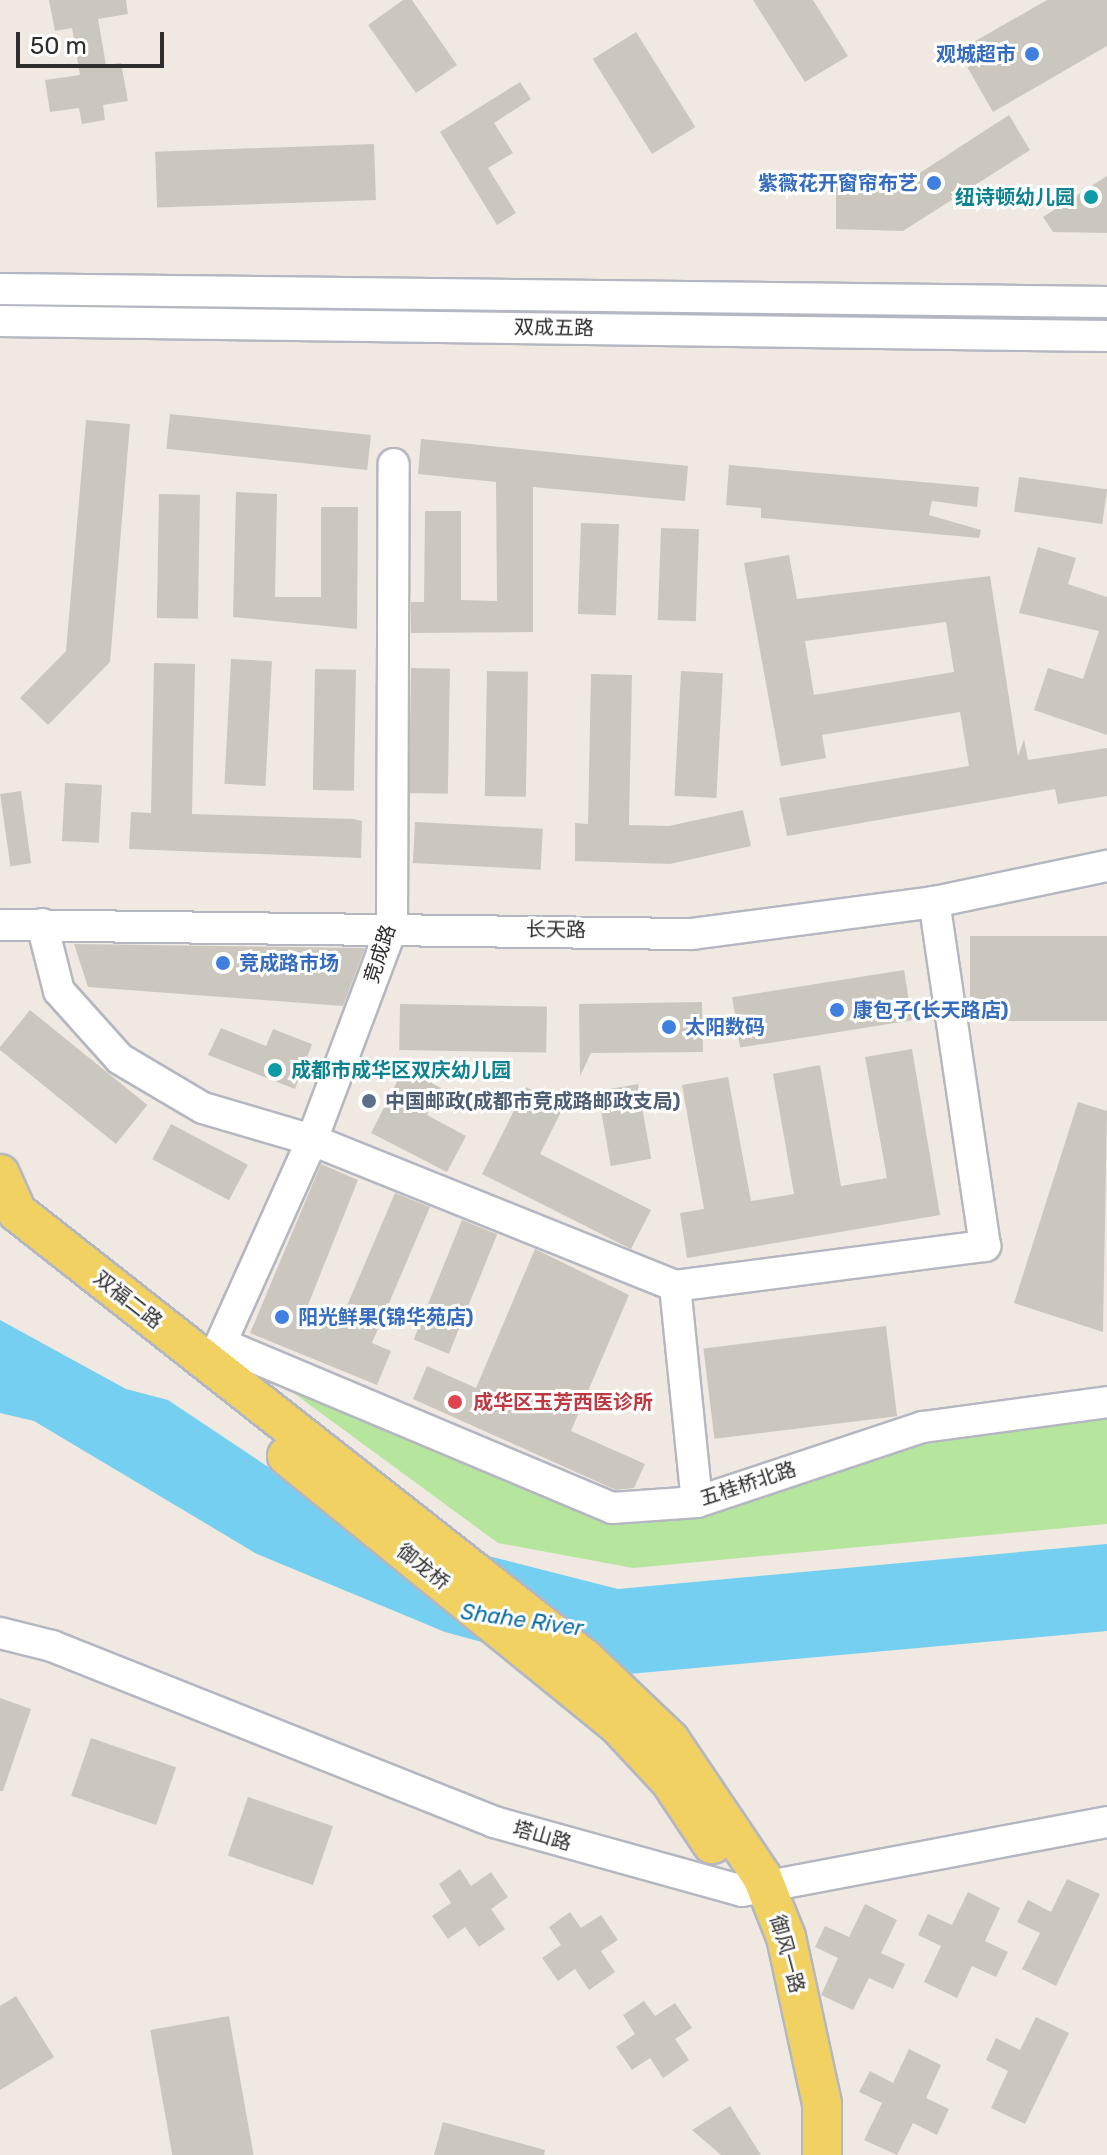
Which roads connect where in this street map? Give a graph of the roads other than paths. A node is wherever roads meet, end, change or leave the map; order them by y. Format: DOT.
graph roads {
  1 [pos="0,289"];
  2 [pos="1107,302"];
  3 [pos="0,321"];
  4 [pos="1107,336"];
  5 [pos="394,464"];
  6 [pos="1107,866"];
  7 [pos="934,902"];
  8 [pos="42,924"];
  9 [pos="0,925"];
  10 [pos="392,927"];
  11 [pos="312,1140"];
  12 [pos="0,1174"];
  13 [pos="6,1219"];
  14 [pos="675,1286"];
  15 [pos="213,1366"];
  16 [pos="1107,1402"];
  17 [pos="274,1412"];
  18 [pos="697,1502"];
  19 [pos="0,1633"];
  20 [pos="683,1776"];
  21 [pos="1107,1822"];
  22 [pos="754,1889"];
  23 [pos="801,2155"];
  24 [pos="822,2155"];
  1 -- 2 [label="street, 双成五路"];
  3 -- 4 [label="street, 双成五路"];
  5 -- 10 [label="street, 竞成路"];
  6 -- 7 [label="street, 长天路"];
  7 -- 10 [label="street, 长天路"];
  7 -- 14 [label="street"];
  8 -- 9 [label="street, 长天路"];
  8 -- 10 [label="street, 长天路"];
  8 -- 11 [label="street"];
  10 -- 11 [label="street, 竞成路"];
  11 -- 14 [label="street"];
  11 -- 15 [label="street, 竞成路"];
  12 -- 13 [label="main road, 双福二路"];
  13 -- 15 [label="main road, 双福二路"];
  14 -- 18 [label="street"];
  15 -- 17 [label="main road, 双福二路"];
  15 -- 18 [label="street, 五桂桥北路"];
  15 -- 20 [label="main road, 御龙桥"];
  16 -- 18 [label="street, 五桂桥北路"];
  17 -- 20 [label="main road, 御龙桥"];
  19 -- 22 [label="street, 塔山路"];
  20 -- 22 [label="main road, 御风一路"];
  21 -- 22 [label="street, 塔山路"];
  22 -- 23 [label="main road, 御风一路"];
  22 -- 24 [label="main road, 御风一路"];
}
